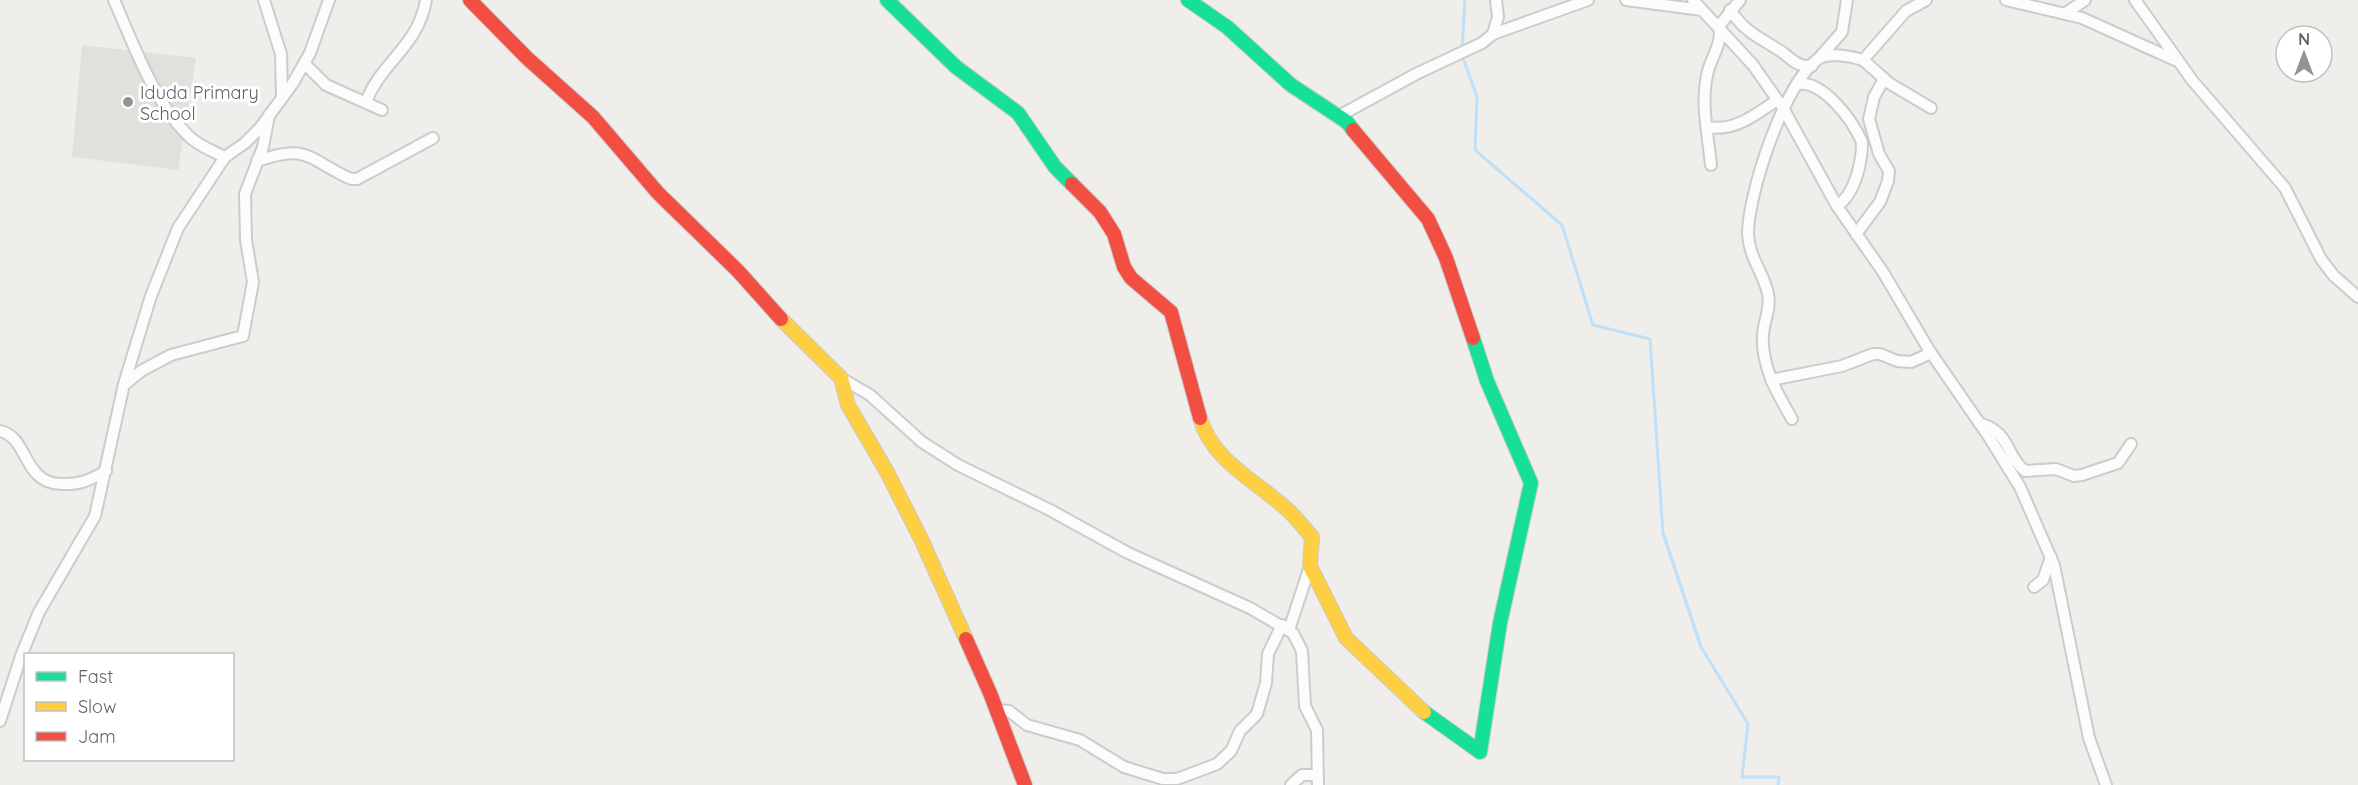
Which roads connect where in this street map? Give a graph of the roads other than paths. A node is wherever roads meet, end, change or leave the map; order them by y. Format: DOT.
graph roads {
  1 [pos="114,0"];
  2 [pos="264,0"];
  3 [pos="329,0"];
  4 [pos="426,0"];
  5 [pos="470,0"];
  6 [pos="887,0"];
  7 [pos="1188,0"];
  8 [pos="1497,0"];
  9 [pos="1588,0"];
  10 [pos="1626,0"];
  11 [pos="1693,0"];
  12 [pos="1740,0"];
  13 [pos="1847,0"];
  14 [pos="1926,0"];
  15 [pos="2006,0"];
  16 [pos="2047,0"];
  17 [pos="2085,0"];
  18 [pos="2135,0"];
  19 [pos="1565,3"];
  20 [pos="2037,8"];
  21 [pos="1702,10"];
  22 [pos="1730,10"];
  23 [pos="2066,14"];
  24 [pos="1719,26"];
  25 [pos="1493,34"];
  26 [pos="1863,60"];
  27 [pos="2176,60"];
  28 [pos="1815,62"];
  29 [pos="305,63"];
  30 [pos="1884,79"];
  31 [pos="1798,84"];
  32 [pos="282,98"];
  33 [pos="366,102"];
  34 [pos="1780,104"];
  35 [pos="1930,108"];
  36 [pos="382,110"];
  37 [pos="269,113"];
  38 [pos="1339,116"];
  39 [pos="1708,127"];
  40 [pos="434,138"];
  41 [pos="225,158"];
  42 [pos="257,160"];
  43 [pos="1711,165"];
  44 [pos="1837,206"];
  45 [pos="1856,234"];
  46 [pos="2358,297"];
  47 [pos="1931,353"];
  48 [pos="841,378"];
  49 [pos="1771,380"];
  50 [pos="124,384"];
  51 [pos="1792,419"];
  52 [pos="1979,423"];
  53 [pos="0,431"];
  54 [pos="2131,444"];
  55 [pos="106,471"];
  56 [pos="2051,556"];
  57 [pos="1310,566"];
  58 [pos="2034,587"];
  59 [pos="1285,628"];
  60 [pos="996,710"];
  61 [pos="0,721"];
  62 [pos="1318,780"];
  63 [pos="1025,785"];
  64 [pos="1291,785"];
  65 [pos="2106,785"];
  1 -- 41 [label="street"];
  2 -- 32 [label="street"];
  3 -- 29 [label="street"];
  4 -- 33 [label="street"];
  5 -- 48 [label="street"];
  6 -- 57 [label="street"];
  7 -- 38 [label="street"];
  8 -- 25 [label="street"];
  9 -- 19 [label="street"];
  10 -- 21 [label="street"];
  11 -- 21 [label="street"];
  12 -- 22 [label="street"];
  13 -- 28 [label="street"];
  14 -- 26 [label="street"];
  15 -- 20 [label="street"];
  16 -- 20 [label="street"];
  17 -- 23 [label="street"];
  18 -- 27 [label="street"];
  19 -- 25 [label="street"];
  20 -- 23 [label="street"];
  21 -- 24 [label="street"];
  22 -- 24 [label="street"];
  22 -- 28 [label="street"];
  23 -- 27 [label="street"];
  24 -- 34 [label="street"];
  24 -- 39 [label="street"];
  25 -- 38 [label="street"];
  26 -- 28 [label="street"];
  26 -- 30 [label="street"];
  27 -- 46 [label="street"];
  28 -- 31 [label="street"];
  29 -- 32 [label="street"];
  29 -- 33 [label="street"];
  30 -- 35 [label="street"];
  30 -- 45 [label="street"];
  31 -- 34 [label="street"];
  31 -- 44 [label="street"];
  32 -- 37 [label="street"];
  33 -- 36 [label="street"];
  34 -- 39 [label="street"];
  34 -- 44 [label="street"];
  34 -- 49 [label="street"];
  37 -- 41 [label="street"];
  37 -- 42 [label="street"];
  38 -- 57 [label="street"];
  39 -- 43 [label="street"];
  40 -- 42 [label="street"];
  41 -- 50 [label="street"];
  42 -- 50 [label="street"];
  44 -- 45 [label="street"];
  45 -- 47 [label="street"];
  47 -- 49 [label="street"];
  47 -- 52 [label="street"];
  48 -- 59 [label="street"];
  48 -- 60 [label="street"];
  49 -- 51 [label="street"];
  50 -- 55 [label="street"];
  52 -- 54 [label="street"];
  52 -- 56 [label="street"];
  53 -- 55 [label="street"];
  55 -- 61 [label="street"];
  56 -- 58 [label="street"];
  56 -- 65 [label="street"];
  57 -- 59 [label="street"];
  59 -- 60 [label="street"];
  59 -- 62 [label="street"];
  60 -- 63 [label="street"];
  62 -- 64 [label="street"];
}
